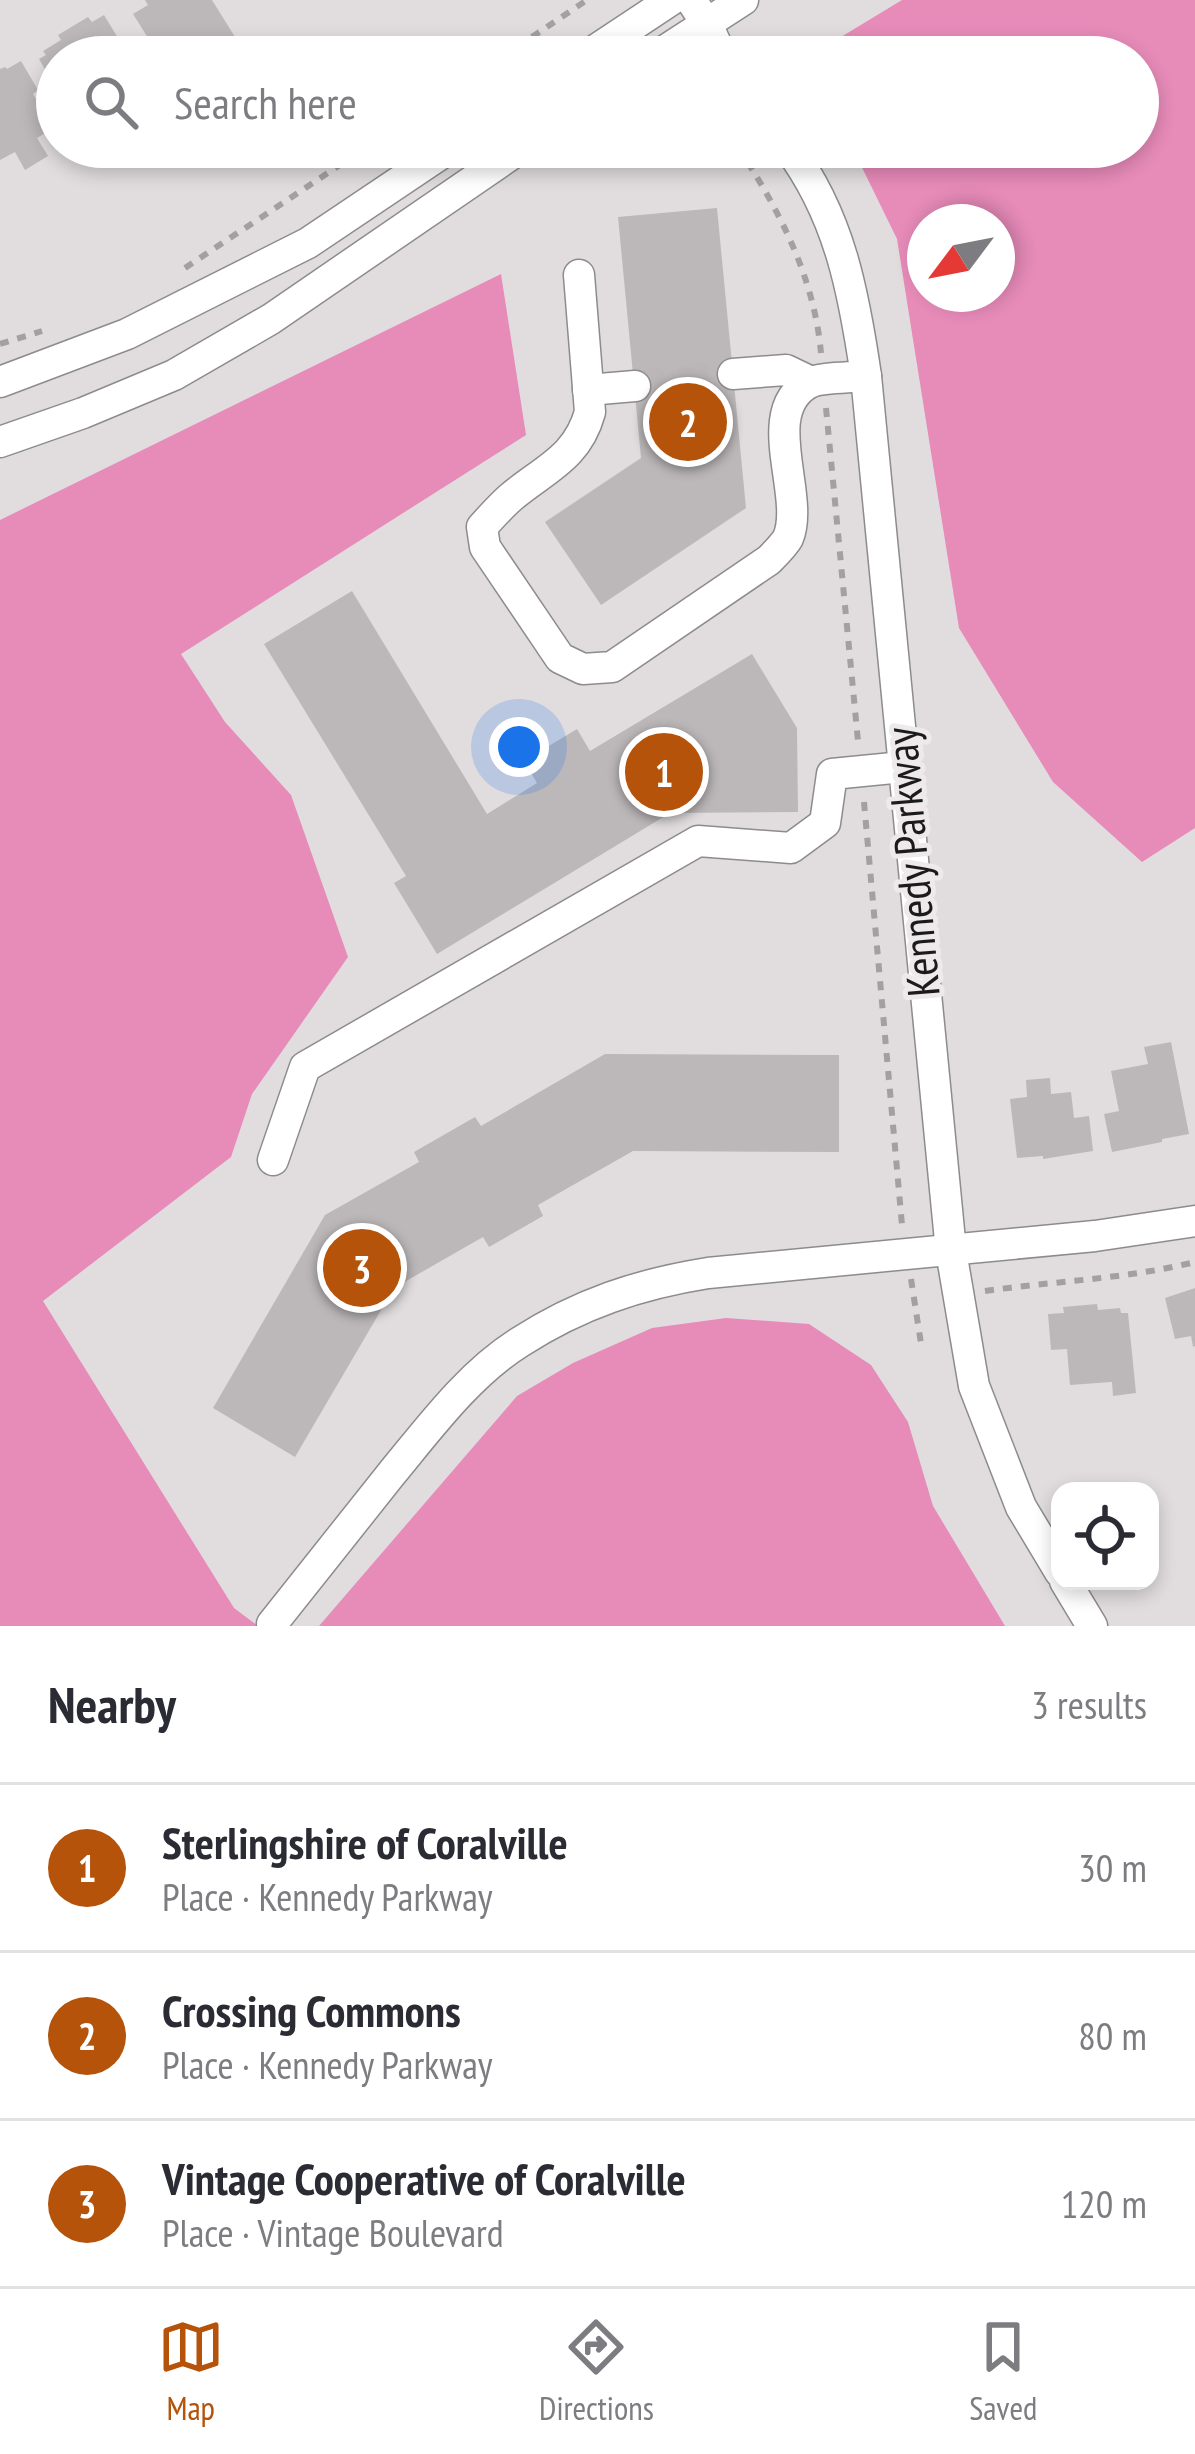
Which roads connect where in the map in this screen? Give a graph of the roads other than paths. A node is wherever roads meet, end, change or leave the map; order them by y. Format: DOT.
graph roads {
  1 [pos="671,0"];
  2 [pos="742,0"];
  3 [pos="699,12"];
  4 [pos="617,36"];
  5 [pos="676,36"];
  6 [pos="420,168"];
  7 [pos="491,168"];
  8 [pos="799,168"];
  9 [pos="579,275"];
  10 [pos="733,374"];
  11 [pos="866,376"];
  12 [pos="0,382"];
  13 [pos="811,382"];
  14 [pos="634,386"];
  15 [pos="588,390"];
  16 [pos="0,442"];
  17 [pos="903,767"];
  18 [pos="274,1160"];
  19 [pos="1195,1221"];
  20 [pos="951,1251"];
  21 [pos="1051,1557"];
  22 [pos="1070,1590"];
  23 [pos="272,1624"];
  24 [pos="1092,1626"];
  1 -- 4 [label="street"];
  2 -- 3 [label="street"];
  3 -- 5 [label="street"];
  6 -- 12 [label="street"];
  7 -- 16 [label="street"];
  8 -- 11 [label="street, Kennedy Parkway"];
  9 -- 15 [label="street"];
  10 -- 13 [label="street"];
  11 -- 13 [label="street"];
  11 -- 17 [label="street, Kennedy Parkway"];
  13 -- 15 [label="street"];
  14 -- 15 [label="street"];
  17 -- 18 [label="street"];
  17 -- 20 [label="street, Kennedy Parkway"];
  19 -- 20 [label="street"];
  20 -- 21 [label="street, Kennedy Parkway"];
  20 -- 23 [label="street"];
  22 -- 24 [label="street"];
}
